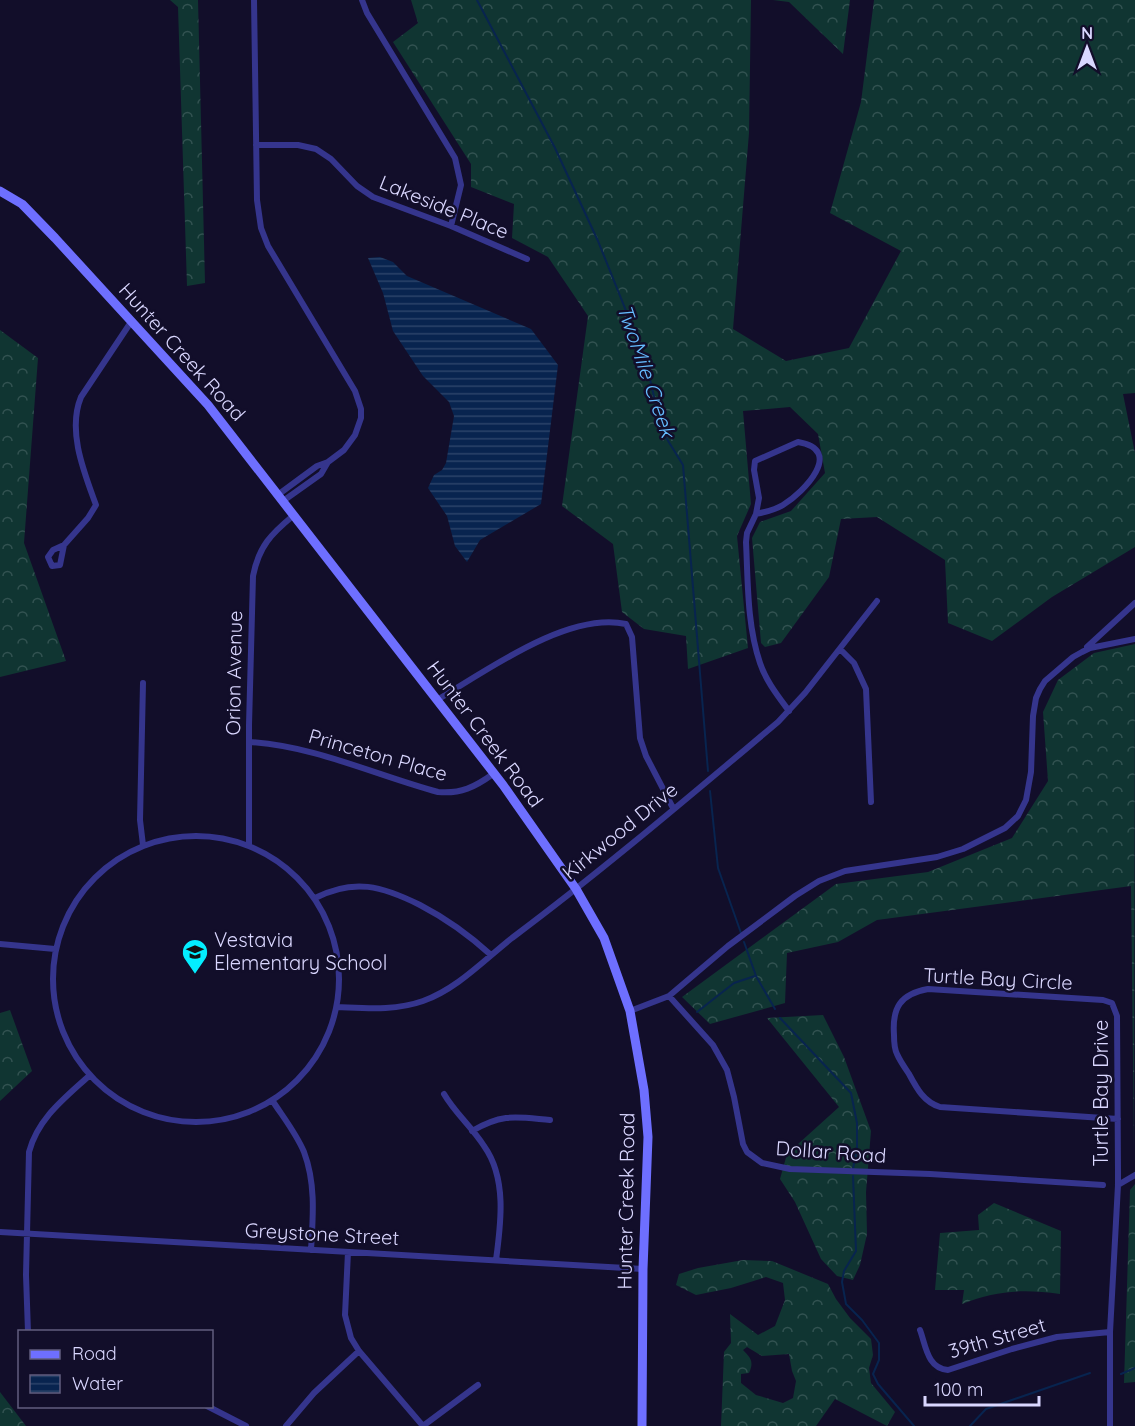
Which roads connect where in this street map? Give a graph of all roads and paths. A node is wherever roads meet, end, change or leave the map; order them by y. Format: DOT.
graph roads {
  1 [pos="254,0"];
  2 [pos="362,0"];
  3 [pos="256,145"];
  4 [pos="0,190"];
  5 [pos="451,226"];
  6 [pos="527,259"];
  7 [pos="131,322"];
  8 [pos="281,497"];
  9 [pos="756,514"];
  10 [pos="294,515"];
  11 [pos="64,545"];
  12 [pos="878,601"];
  13 [pos="1135,603"];
  14 [pos="1135,639"];
  15 [pos="840,649"];
  16 [pos="1082,652"];
  17 [pos="143,683"];
  18 [pos="437,700"];
  19 [pos="789,711"];
  20 [pos="249,742"];
  21 [pos="494,774"];
  22 [pos="871,802"];
  23 [pos="673,808"];
  24 [pos="143,845"];
  25 [pos="249,845"];
  26 [pos="576,889"];
  27 [pos="315,898"];
  28 [pos="0,944"];
  29 [pos="55,949"];
  30 [pos="491,955"];
  31 [pos="669,996"];
  32 [pos="1112,1003"];
  33 [pos="337,1007"];
  34 [pos="630,1011"];
  35 [pos="90,1075"];
  36 [pos="444,1094"];
  37 [pos="272,1100"];
  38 [pos="1118,1119"];
  39 [pos="550,1120"];
  40 [pos="472,1131"];
  41 [pos="1135,1175"];
  42 [pos="1102,1185"];
  43 [pos="1118,1185"];
  44 [pos="0,1232"];
  45 [pos="27,1232"];
  46 [pos="311,1250"];
  47 [pos="348,1252"];
  48 [pos="496,1260"];
  49 [pos="643,1269"];
  50 [pos="28,1330"];
  51 [pos="920,1330"];
  52 [pos="1110,1332"];
  53 [pos="359,1352"];
  54 [pos="478,1385"];
  55 [pos="209,1408"];
  56 [pos="246,1426"];
  57 [pos="286,1426"];
  58 [pos="423,1426"];
  59 [pos="642,1426"];
  60 [pos="1109,1426"];
  1 -- 3 [label="street"];
  2 -- 5 [label="street"];
  3 -- 5 [label="street, Lakeside Place"];
  3 -- 8 [label="street"];
  4 -- 7 [label="main road, Hunter Creek Road"];
  5 -- 6 [label="street, Lakeside Place"];
  7 -- 8 [label="main road, Hunter Creek Road"];
  7 -- 11 [label="street"];
  8 -- 10 [label="main road, Hunter Creek Road"];
  9 -- 9 [label="street"];
  9 -- 19 [label="street"];
  10 -- 18 [label="main road, Hunter Creek Road"];
  10 -- 20 [label="street, Orion Avenue"];
  12 -- 15 [label="street, Kirkwood Drive"];
  13 -- 16 [label="street"];
  14 -- 16 [label="street"];
  15 -- 19 [label="street, Kirkwood Drive"];
  15 -- 22 [label="street"];
  16 -- 31 [label="street"];
  17 -- 24 [label="street"];
  18 -- 21 [label="main road, Hunter Creek Road"];
  18 -- 23 [label="street"];
  19 -- 23 [label="street, Kirkwood Drive"];
  20 -- 21 [label="street, Princeton Place"];
  20 -- 25 [label="street, Orion Avenue"];
  21 -- 26 [label="main road, Hunter Creek Road"];
  23 -- 26 [label="street, Kirkwood Drive"];
  24 -- 25 [label="street"];
  24 -- 29 [label="street"];
  25 -- 27 [label="street"];
  26 -- 30 [label="street, Kirkwood Drive"];
  26 -- 34 [label="main road, Hunter Creek Road"];
  27 -- 30 [label="street"];
  27 -- 33 [label="street"];
  28 -- 29 [label="street"];
  29 -- 35 [label="street"];
  30 -- 33 [label="street, Kirkwood Drive"];
  31 -- 34 [label="street"];
  31 -- 42 [label="street, Dollar Road"];
  32 -- 38 [label="street, Turtle Bay Drive"];
  32 -- 38 [label="street, Turtle Bay Circle"];
  33 -- 37 [label="street"];
  34 -- 49 [label="main road, Hunter Creek Road"];
  35 -- 37 [label="street"];
  35 -- 45 [label="street"];
  36 -- 40 [label="street"];
  37 -- 46 [label="street"];
  38 -- 43 [label="street, Turtle Bay Drive"];
  39 -- 40 [label="street"];
  40 -- 48 [label="street"];
  41 -- 43 [label="street"];
  43 -- 52 [label="street, Turtle Bay Drive"];
  44 -- 45 [label="street, Greystone Street"];
  45 -- 46 [label="street, Greystone Street"];
  45 -- 50 [label="street"];
  46 -- 47 [label="street, Greystone Street"];
  47 -- 48 [label="street, Greystone Street"];
  47 -- 53 [label="street"];
  48 -- 49 [label="street, Greystone Street"];
  49 -- 59 [label="main road, Hunter Creek Road"];
  51 -- 52 [label="street, 39th Street"];
  52 -- 60 [label="street, Turtle Bay Drive"];
  53 -- 57 [label="street"];
  53 -- 58 [label="street"];
  54 -- 58 [label="street"];
  55 -- 56 [label="street"];
}
